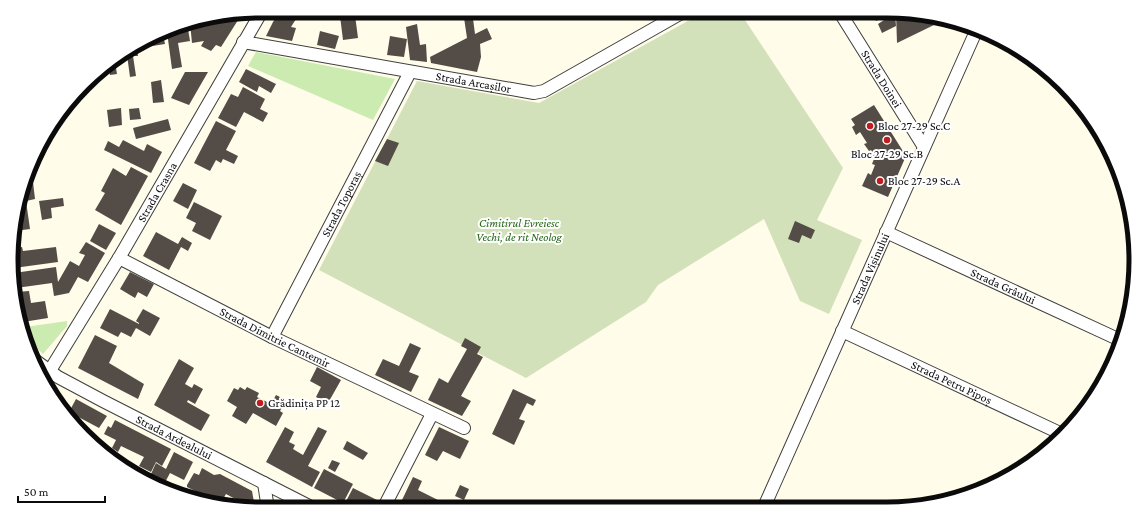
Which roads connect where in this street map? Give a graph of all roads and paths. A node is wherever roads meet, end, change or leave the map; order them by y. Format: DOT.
graph roads {
  1 [pos="258,18"];
  2 [pos="673,18"];
  3 [pos="843,18"];
  4 [pos="975,34"];
  5 [pos="243,42"];
  6 [pos="410,72"];
  7 [pos="924,147"];
  8 [pos="886,232"];
  9 [pos="119,258"];
  10 [pos="842,332"];
  11 [pos="272,337"];
  12 [pos="1116,338"];
  13 [pos="43,367"];
  14 [pos="49,372"];
  15 [pos="432,414"];
  16 [pos="464,428"];
  17 [pos="1057,432"];
  18 [pos="264,483"];
  19 [pos="267,502"];
  20 [pos="301,502"];
  21 [pos="387,502"];
  22 [pos="766,502"];
  1 -- 5 [label="street, Strada Crasna"];
  2 -- 6 [label="street, Strada Arcașilor"];
  3 -- 7 [label="street, Strada Doinei"];
  4 -- 7 [label="street, Strada Vișinului"];
  5 -- 6 [label="street, Strada Arcașilor"];
  5 -- 9 [label="street, Strada Crasna"];
  6 -- 11 [label="street, Strada Toporaș"];
  7 -- 8 [label="street, Strada Vișinului"];
  8 -- 10 [label="street, Strada Vișinului"];
  8 -- 12 [label="street, Strada Grâului"];
  9 -- 11 [label="street, Strada Dimitrie Cantemir"];
  9 -- 14 [label="street, Strada Crasna"];
  10 -- 17 [label="street, Strada Petru Pipoș"];
  10 -- 22 [label="street, Strada Vișinului"];
  11 -- 15 [label="street, Strada Dimitrie Cantemir"];
  13 -- 14 [label="street, Strada Ardealului"];
  14 -- 18 [label="street, Strada Ardealului"];
  15 -- 16 [label="street, Strada Dimitrie Cantemir"];
  15 -- 21 [label="street"];
  18 -- 19 [label="street"];
  18 -- 20 [label="street, Strada Ardealului"];
}
